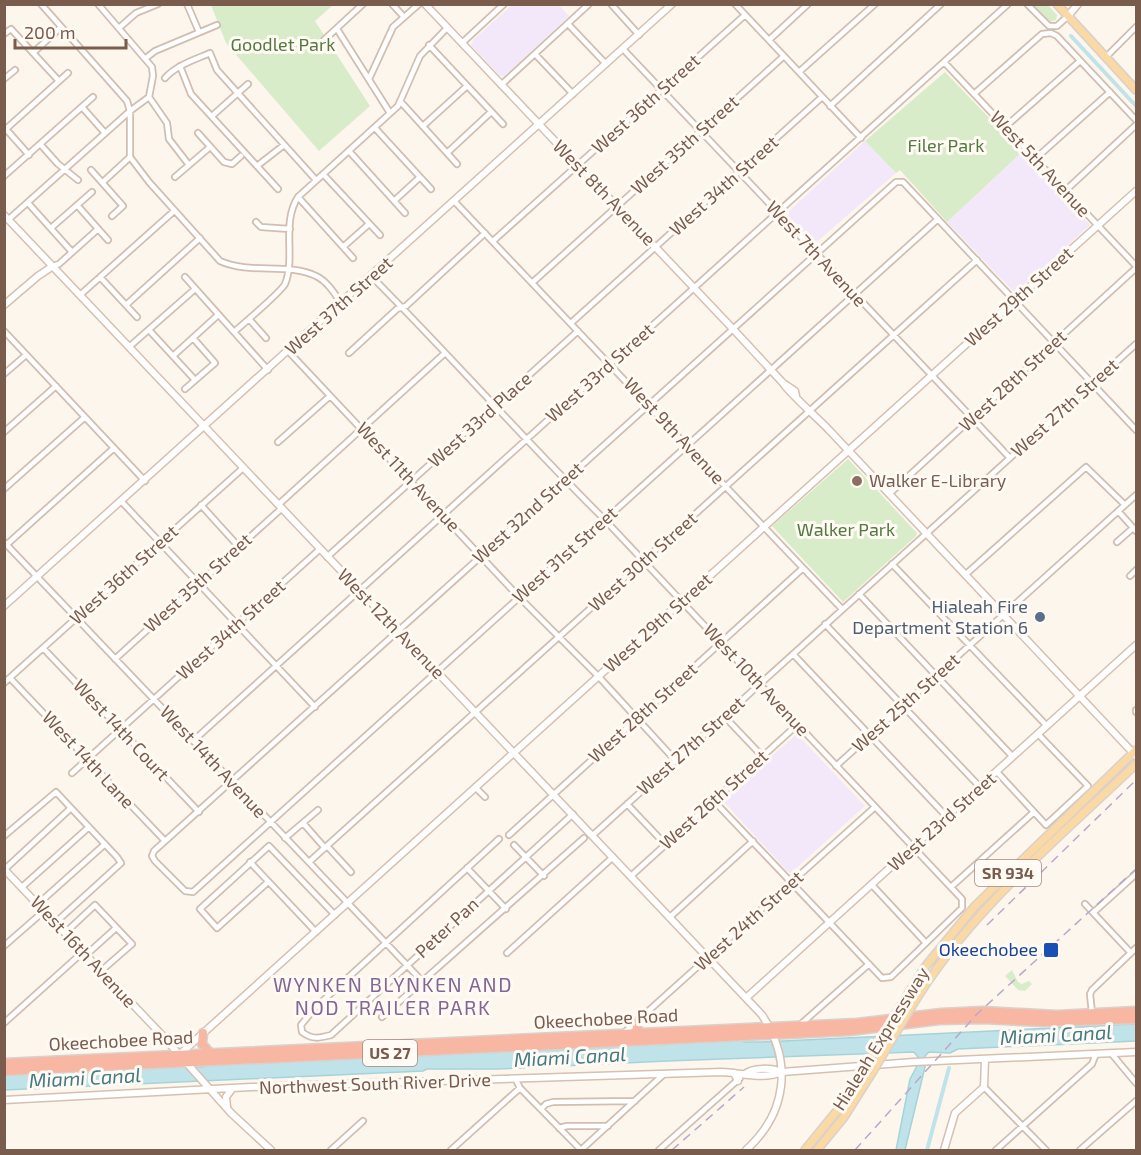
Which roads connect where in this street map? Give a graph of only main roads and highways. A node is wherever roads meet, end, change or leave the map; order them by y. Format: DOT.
graph roads {
  1 [pos="1057,4"];
  2 [pos="1137,90"];
  3 [pos="1136,753"];
  4 [pos="1137,764"];
  5 [pos="1137,1011"];
  6 [pos="1092,1017"];
  7 [pos="1137,1019"];
  8 [pos="636,1022"];
  9 [pos="203,1033"];
  10 [pos="622,1034"];
  11 [pos="642,1034"];
  12 [pos="774,1034"];
  13 [pos="606,1043"];
  14 [pos="210,1053"];
  15 [pos="4,1063"];
  16 [pos="4,1071"];
  17 [pos="805,1150"];
  18 [pos="817,1150"];
  1 -- 2 [label="main road"];
  3 -- 17 [label="main road, Hialeah Expressway / SR 934, bridge"];
  4 -- 18 [label="main road, Hialeah Expressway / SR 934, bridge"];
  5 -- 6 [label="highway, Okeechobee Road / US 27"];
  6 -- 7 [label="highway, Okeechobee Road / US 27"];
  6 -- 12 [label="highway, Okeechobee Road / US 27"];
  6 -- 12 [label="highway, Okeechobee Road / US 27"];
  8 -- 11 [label="highway"];
  9 -- 14 [label="highway"];
  10 -- 11 [label="highway, Okeechobee Road / US 27"];
  10 -- 13 [label="highway"];
  10 -- 14 [label="highway, Okeechobee Road / US 27"];
  11 -- 12 [label="highway, Okeechobee Road / US 27"];
  12 -- 13 [label="highway, Okeechobee Road / US 27"];
  13 -- 16 [label="highway, Okeechobee Road / US 27"];
  14 -- 15 [label="highway, Okeechobee Road / US 27"];
}
